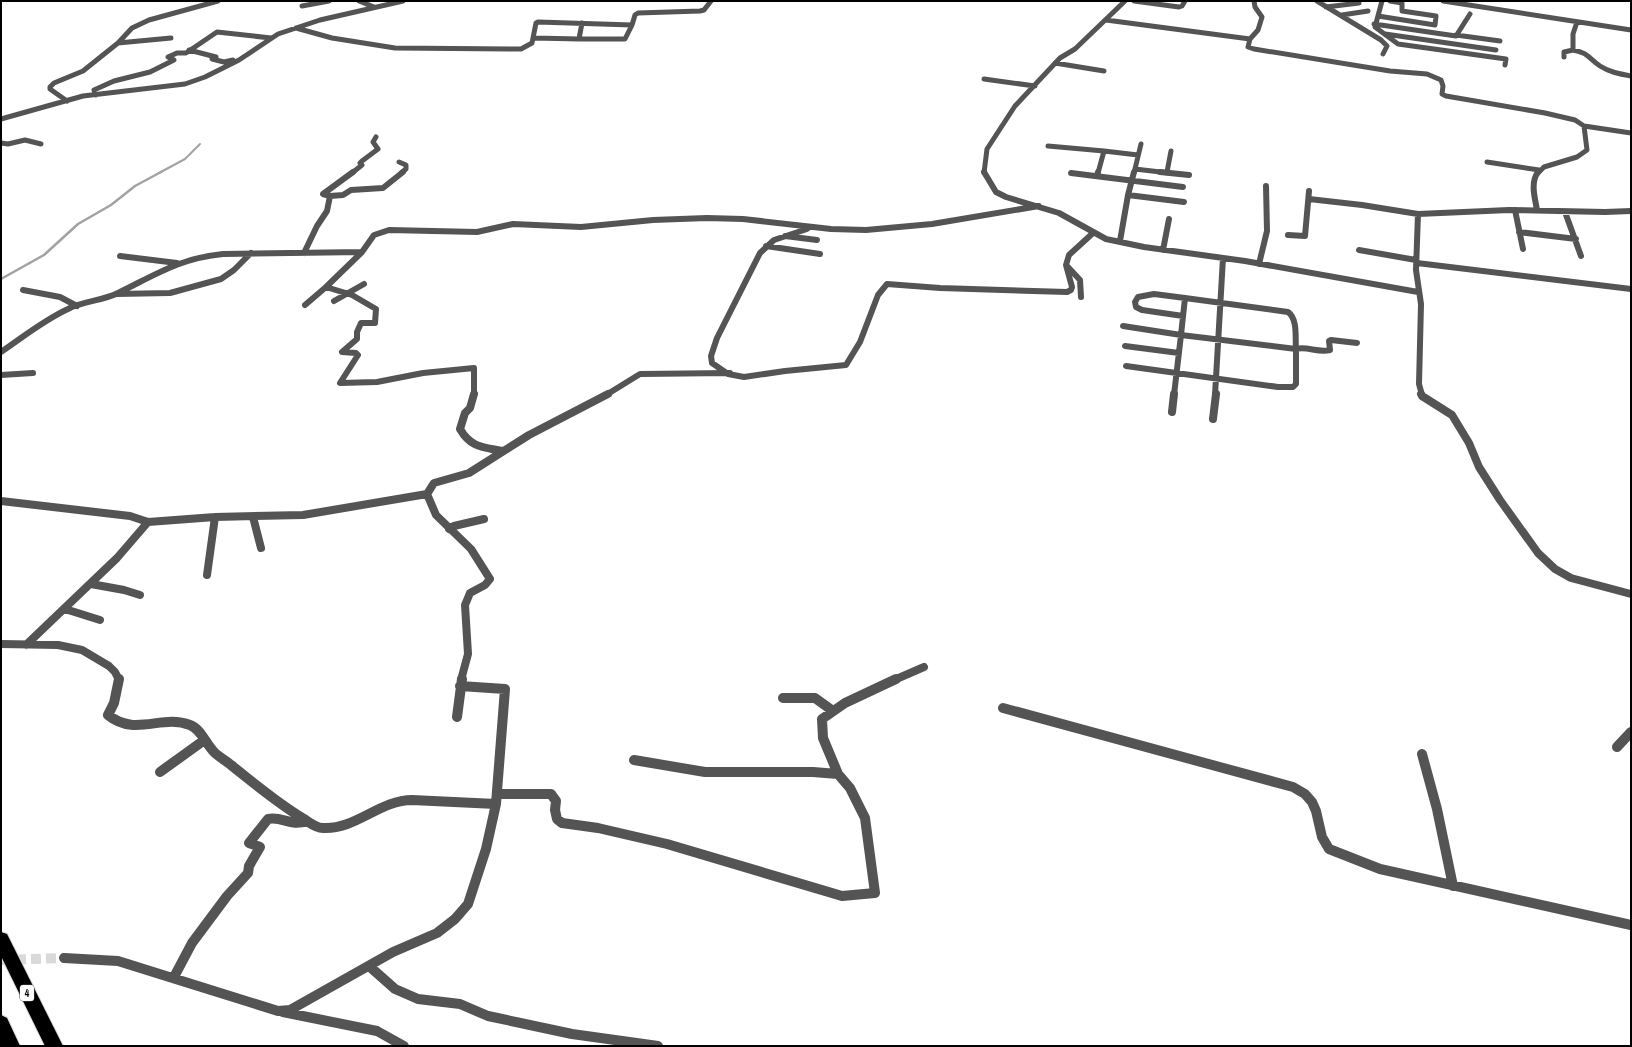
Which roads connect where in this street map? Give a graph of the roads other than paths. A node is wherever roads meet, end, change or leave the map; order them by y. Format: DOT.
graph roads {
  1 [pos="206,1"];
  2 [pos="211,1"];
  3 [pos="216,1"];
  4 [pos="328,1"];
  5 [pos="359,1"];
  6 [pos="403,1"];
  7 [pos="711,1"];
  8 [pos="1125,1"];
  9 [pos="1134,1"];
  10 [pos="1185,1"];
  11 [pos="1254,1"];
  12 [pos="1317,1"];
  13 [pos="1382,1"];
  14 [pos="1390,1"];
  15 [pos="1443,1"];
  16 [pos="1492,1"];
  17 [pos="1359,3"];
  18 [pos="302,6"];
  19 [pos="374,7"];
  20 [pos="1326,7"];
  21 [pos="1489,7"];
  22 [pos="1368,12"];
  23 [pos="1470,14"];
  24 [pos="1342,15"];
  25 [pos="1378,16"];
  26 [pos="1106,20"];
  27 [pos="1577,22"];
  28 [pos="582,23"];
  29 [pos="632,24"];
  30 [pos="1374,24"];
  31 [pos="296,28"];
  32 [pos="1631,30"];
  33 [pos="1385,34"];
  34 [pos="1456,35"];
  35 [pos="1447,36"];
  36 [pos="171,38"];
  37 [pos="272,38"];
  38 [pos="534,38"];
  39 [pos="579,39"];
  40 [pos="1250,39"];
  41 [pos="1444,42"];
  42 [pos="1500,42"];
  43 [pos="118,43"];
  44 [pos="190,50"];
  45 [pos="1496,50"];
  46 [pos="1574,50"];
  47 [pos="1442,51"];
  48 [pos="1383,54"];
  49 [pos="243,57"];
  50 [pos="1564,57"];
  51 [pos="1056,63"];
  52 [pos="1505,66"];
  53 [pos="1104,71"];
  54 [pos="1631,76"];
  55 [pos="984,79"];
  56 [pos="1035,86"];
  57 [pos="96,95"];
  58 [pos="67,101"];
  59 [pos="1,119"];
  60 [pos="1584,126"];
  61 [pos="1631,133"];
  62 [pos="376,137"];
  63 [pos="1,143"];
  64 [pos="42,144"];
  65 [pos="1141,144"];
  66 [pos="1048,146"];
  67 [pos="1104,151"];
  68 [pos="1172,151"];
  69 [pos="1138,155"];
  70 [pos="399,162"];
  71 [pos="1487,162"];
  72 [pos="1135,169"];
  73 [pos="1539,170"];
  74 [pos="1167,172"];
  75 [pos="1071,173"];
  76 [pos="1189,175"];
  77 [pos="1097,176"];
  78 [pos="1132,180"];
  79 [pos="1266,186"];
  80 [pos="1183,187"];
  81 [pos="1309,191"];
  82 [pos="330,196"];
  83 [pos="1128,196"];
  84 [pos="1309,199"];
  85 [pos="1184,202"];
  86 [pos="1040,206"];
  87 [pos="1515,210"];
  88 [pos="1537,210"];
  89 [pos="1631,211"];
  90 [pos="1564,212"];
  91 [pos="1418,214"];
  92 [pos="1169,219"];
  93 [pos="809,228"];
  94 [pos="1519,232"];
  95 [pos="1093,233"];
  96 [pos="1288,235"];
  97 [pos="784,236"];
  98 [pos="817,240"];
  99 [pos="1576,240"];
  100 [pos="1120,241"];
  101 [pos="766,246"];
  102 [pos="1523,249"];
  103 [pos="1163,250"];
  104 [pos="1359,250"];
  105 [pos="362,252"];
  106 [pos="251,253"];
  107 [pos="304,253"];
  108 [pos="820,254"];
  109 [pos="120,256"];
  110 [pos="1581,256"];
  111 [pos="1223,258"];
  112 [pos="1416,261"];
  113 [pos="179,263"];
  114 [pos="1259,264"];
  115 [pos="1066,265"];
  116 [pos="364,284"];
  117 [pos="326,287"];
  118 [pos="1631,289"];
  119 [pos="23,290"];
  120 [pos="1418,292"];
  121 [pos="349,293"];
  122 [pos="116,294"];
  123 [pos="1081,297"];
  124 [pos="1185,298"];
  125 [pos="334,301"];
  126 [pos="1220,303"];
  127 [pos="305,305"];
  128 [pos="77,306"];
  129 [pos="1183,316"];
  130 [pos="1123,326"];
  131 [pos="1180,335"];
  132 [pos="1218,339"];
  133 [pos="1357,343"];
  134 [pos="1125,346"];
  135 [pos="1295,349"];
  136 [pos="1,352"];
  137 [pos="1179,353"];
  138 [pos="1126,366"];
  139 [pos="33,373"];
  140 [pos="730,373"];
  141 [pos="1176,374"];
  142 [pos="1,375"];
  143 [pos="1217,379"];
  144 [pos="1172,412"];
  145 [pos="1213,419"];
  146 [pos="504,451"];
  147 [pos="427,494"];
  148 [pos="1,501"];
  149 [pos="253,517"];
  150 [pos="215,518"];
  151 [pos="484,519"];
  152 [pos="148,522"];
  153 [pos="448,529"];
  154 [pos="260,548"];
  155 [pos="207,575"];
  156 [pos="91,584"];
  157 [pos="1631,594"];
  158 [pos="140,595"];
  159 [pos="65,609"];
  160 [pos="100,620"];
  161 [pos="1,644"];
  162 [pos="26,644"];
  163 [pos="924,667"];
  164 [pos="460,686"];
  165 [pos="783,698"];
  166 [pos="1003,708"];
  167 [pos="833,711"];
  168 [pos="457,717"];
  169 [pos="1631,732"];
  170 [pos="203,741"];
  171 [pos="1617,747"];
  172 [pos="1422,754"];
  173 [pos="634,760"];
  174 [pos="160,772"];
  175 [pos="838,774"];
  176 [pos="497,799"];
  177 [pos="307,821"];
  178 [pos="1453,886"];
  179 [pos="1631,925"];
  180 [pos="1,939"];
  181 [pos="64,958"];
  182 [pos="369,966"];
  183 [pos="174,977"];
  184 [pos="278,1011"];
  185 [pos="1,1023"];
  186 [pos="12,1046"];
  187 [pos="54,1046"];
  188 [pos="404,1046"];
  189 [pos="658,1046"];
  1 -- 2 [label="street"];
  3 -- 43 [label="street"];
  4 -- 18 [label="street"];
  5 -- 19 [label="street"];
  6 -- 19 [label="street"];
  7 -- 29 [label="street"];
  8 -- 26 [label="street"];
  9 -- 10 [label="street"];
  11 -- 40 [label="street"];
  12 -- 20 [label="street"];
  13 -- 25 [label="street"];
  14 -- 25 [label="street"];
  15 -- 21 [label="street"];
  16 -- 21 [label="street"];
  17 -- 20 [label="street"];
  19 -- 31 [label="street"];
  20 -- 24 [label="street"];
  21 -- 27 [label="street"];
  22 -- 24 [label="street"];
  23 -- 34 [label="street"];
  24 -- 48 [label="street"];
  25 -- 30 [label="street"];
  26 -- 40 [label="street"];
  26 -- 51 [label="street"];
  27 -- 32 [label="street"];
  27 -- 46 [label="street"];
  28 -- 29 [label="street"];
  28 -- 38 [label="street"];
  28 -- 39 [label="street"];
  29 -- 39 [label="street"];
  30 -- 33 [label="street"];
  30 -- 35 [label="street"];
  31 -- 37 [label="street"];
  31 -- 38 [label="street"];
  33 -- 41 [label="street"];
  33 -- 47 [label="street"];
  34 -- 35 [label="street"];
  34 -- 42 [label="street"];
  35 -- 41 [label="street"];
  36 -- 43 [label="street"];
  37 -- 44 [label="street"];
  37 -- 49 [label="street"];
  38 -- 39 [label="street"];
  40 -- 60 [label="street"];
  41 -- 45 [label="street"];
  41 -- 47 [label="street"];
  43 -- 58 [label="street"];
  44 -- 49 [label="street"];
  44 -- 57 [label="street"];
  46 -- 50 [label="street"];
  46 -- 54 [label="street"];
  47 -- 52 [label="street"];
  49 -- 57 [label="street"];
  51 -- 53 [label="street"];
  51 -- 56 [label="street"];
  55 -- 56 [label="street"];
  56 -- 86 [label="street"];
  57 -- 58 [label="street"];
  58 -- 59 [label="street"];
  60 -- 61 [label="street"];
  60 -- 73 [label="street"];
  62 -- 82 [label="street"];
  63 -- 64 [label="street"];
  65 -- 69 [label="street"];
  66 -- 67 [label="street"];
  67 -- 69 [label="street"];
  67 -- 77 [label="street"];
  68 -- 74 [label="street"];
  69 -- 72 [label="street"];
  70 -- 82 [label="street"];
  71 -- 73 [label="street"];
  72 -- 74 [label="street"];
  72 -- 78 [label="street"];
  73 -- 88 [label="street"];
  74 -- 76 [label="street"];
  75 -- 77 [label="street"];
  77 -- 78 [label="street"];
  78 -- 80 [label="street"];
  78 -- 83 [label="street"];
  79 -- 114 [label="street"];
  81 -- 84 [label="street"];
  82 -- 107 [label="street"];
  83 -- 85 [label="street"];
  83 -- 100 [label="street"];
  84 -- 91 [label="street"];
  84 -- 96 [label="street"];
  86 -- 93 [label="street"];
  86 -- 95 [label="street"];
  87 -- 88 [label="street"];
  87 -- 91 [label="street"];
  87 -- 94 [label="street"];
  88 -- 90 [label="street"];
  89 -- 90 [label="street"];
  90 -- 99 [label="street"];
  91 -- 112 [label="street"];
  92 -- 103 [label="street"];
  93 -- 97 [label="street"];
  93 -- 105 [label="street"];
  94 -- 99 [label="street"];
  94 -- 102 [label="street"];
  95 -- 100 [label="street"];
  95 -- 115 [label="street"];
  97 -- 98 [label="street"];
  97 -- 101 [label="street"];
  99 -- 110 [label="street"];
  100 -- 103 [label="street"];
  101 -- 108 [label="street"];
  101 -- 140 [label="street"];
  103 -- 111 [label="street"];
  104 -- 112 [label="street"];
  105 -- 107 [label="street"];
  105 -- 117 [label="street"];
  106 -- 107 [label="street"];
  106 -- 113 [label="street"];
  106 -- 122 [label="street"];
  109 -- 113 [label="street"];
  111 -- 114 [label="street"];
  111 -- 126 [label="street"];
  112 -- 118 [label="street"];
  112 -- 120 [label="street"];
  113 -- 122 [label="street"];
  114 -- 120 [label="street"];
  115 -- 123 [label="street"];
  115 -- 140 [label="street"];
  116 -- 121 [label="street"];
  117 -- 121 [label="street"];
  117 -- 127 [label="street"];
  119 -- 128 [label="street"];
  120 -- 157 [label="street"];
  121 -- 125 [label="street"];
  121 -- 146 [label="street"];
  122 -- 128 [label="street"];
  124 -- 126 [label="street"];
  124 -- 129 [label="street"];
  124 -- 129 [label="street"];
  126 -- 132 [label="street"];
  126 -- 135 [label="street"];
  128 -- 136 [label="street"];
  129 -- 131 [label="street"];
  130 -- 131 [label="street"];
  131 -- 132 [label="street"];
  131 -- 137 [label="street"];
  132 -- 135 [label="street"];
  132 -- 143 [label="street"];
  133 -- 135 [label="street"];
  134 -- 137 [label="street"];
  135 -- 143 [label="street"];
  137 -- 141 [label="street"];
  138 -- 141 [label="street"];
  139 -- 142 [label="street"];
  140 -- 146 [label="street"];
  141 -- 143 [label="street"];
  141 -- 144 [label="street"];
  143 -- 145 [label="street"];
  146 -- 147 [label="street"];
  147 -- 149 [label="street"];
  147 -- 153 [label="street"];
  148 -- 152 [label="street"];
  149 -- 150 [label="street"];
  149 -- 154 [label="street"];
  150 -- 152 [label="street"];
  150 -- 155 [label="street"];
  151 -- 153 [label="street"];
  152 -- 156 [label="street"];
  153 -- 164 [label="street"];
  156 -- 158 [label="street"];
  156 -- 159 [label="street"];
  159 -- 160 [label="street"];
  159 -- 162 [label="street"];
  161 -- 162 [label="street"];
  162 -- 170 [label="street"];
  163 -- 167 [label="street"];
  164 -- 168 [label="street"];
  164 -- 176 [label="street"];
  165 -- 167 [label="street"];
  166 -- 178 [label="street"];
  167 -- 175 [label="street"];
  169 -- 171 [label="street"];
  170 -- 174 [label="street"];
  170 -- 177 [label="street"];
  172 -- 178 [label="street"];
  173 -- 175 [label="street"];
  175 -- 176 [label="street"];
  176 -- 177 [label="street"];
  176 -- 182 [label="street"];
  177 -- 183 [label="street"];
  178 -- 179 [label="street"];
  180 -- 187 [label="highway, 4"];
  181 -- 183 [label="street"];
  182 -- 184 [label="street"];
  182 -- 189 [label="street"];
  183 -- 184 [label="street"];
  184 -- 188 [label="street"];
  185 -- 186 [label="highway"];
}
